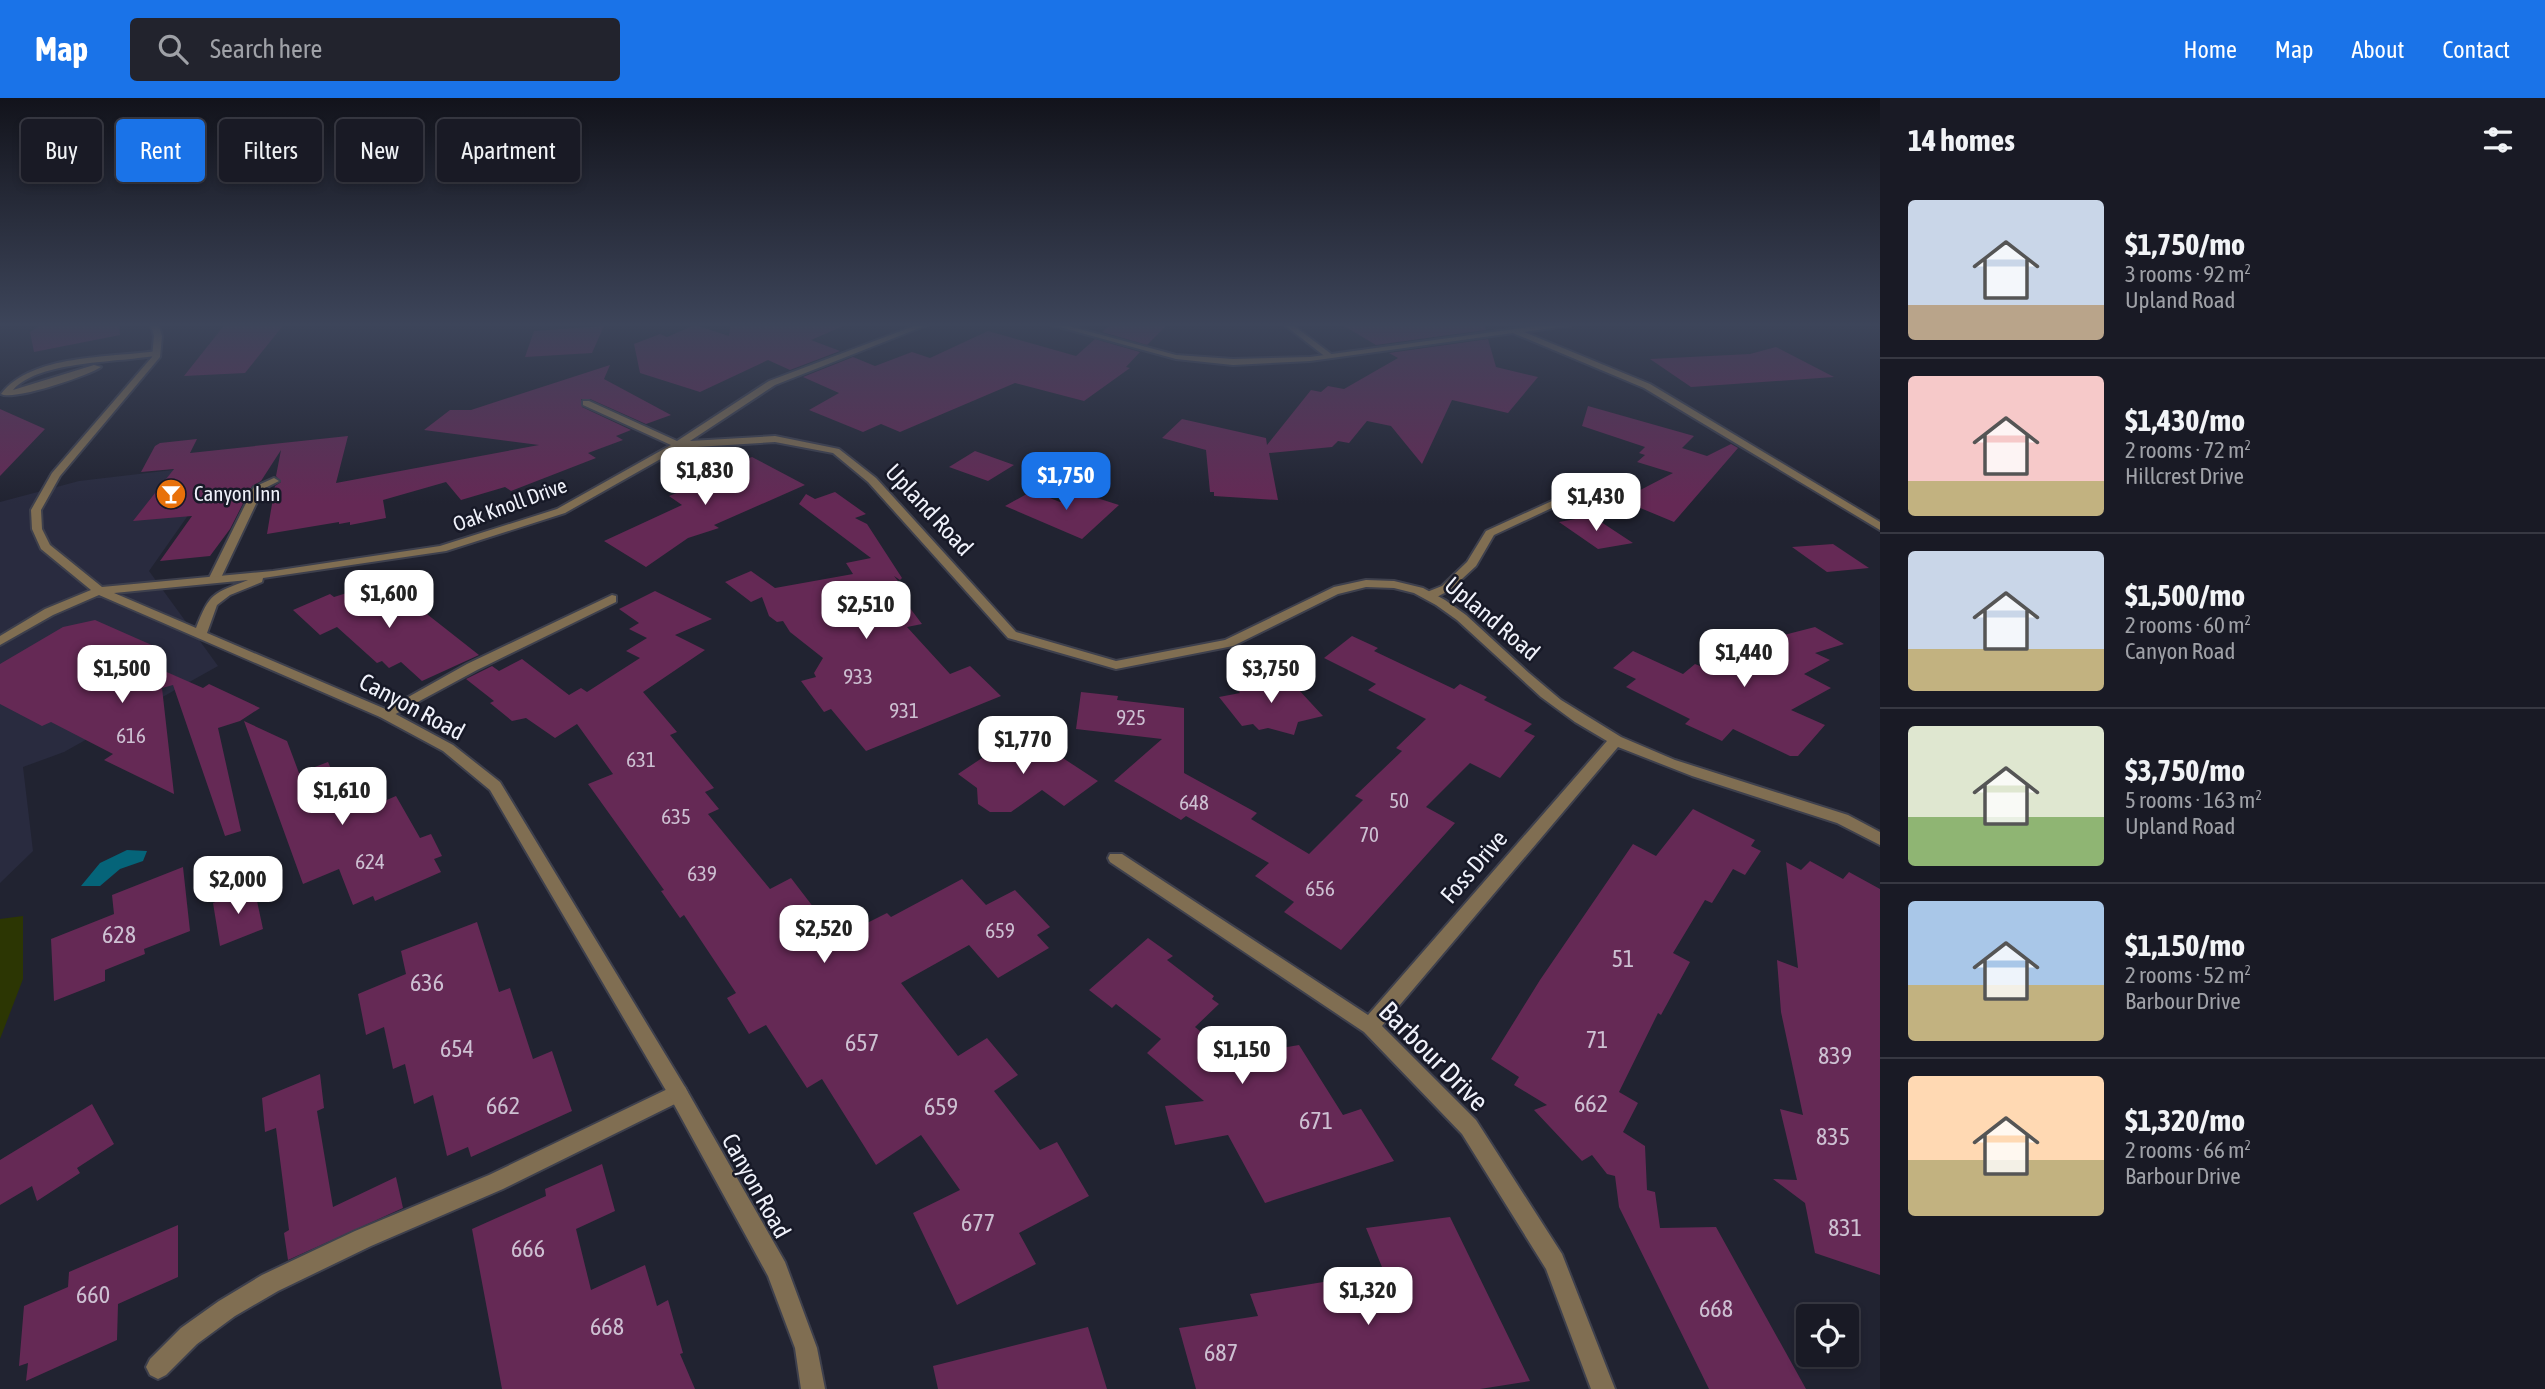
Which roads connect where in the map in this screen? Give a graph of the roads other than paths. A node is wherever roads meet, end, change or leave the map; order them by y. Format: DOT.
graph roads {
  1 [pos="15,383"];
  2 [pos="46,383"];
  3 [pos="132,383"];
  4 [pos="772,383"];
  5 [pos="1640,383"];
  6 [pos="586,403"];
  7 [pos="678,445"];
  8 [pos="274,481"];
  9 [pos="1552,504"];
  10 [pos="1880,527"];
  11 [pos="273,574"];
  12 [pos="214,580"];
  13 [pos="99,591"];
  14 [pos="1431,595"];
  15 [pos="612,599"];
  16 [pos="201,635"];
  17 [pos="0,641"];
  18 [pos="385,715"];
  19 [pos="1616,740"];
  20 [pos="1880,839"];
  21 [pos="1116,858"];
  22 [pos="1370,1026"];
  23 [pos="678,1093"];
  24 [pos="158,1367"];
  25 [pos="813,1389"];
  26 [pos="1603,1389"];
  1 -- 2 [label="street"];
  3 -- 13 [label="street, Canyon Road"];
  4 -- 7 [label="street, Oak Knoll Drive"];
  5 -- 10 [label="street"];
  6 -- 7 [label="street"];
  7 -- 11 [label="street, Oak Knoll Drive"];
  7 -- 14 [label="street, Upland Road"];
  8 -- 12 [label="street"];
  9 -- 14 [label="street"];
  11 -- 12 [label="street, Oak Knoll Drive"];
  11 -- 16 [label="street, Oak Knoll Drive"];
  12 -- 13 [label="street, Oak Knoll Drive"];
  13 -- 16 [label="street, Canyon Road"];
  13 -- 17 [label="street, Oak Knoll Drive"];
  14 -- 19 [label="street, Upland Road"];
  15 -- 18 [label="street"];
  16 -- 18 [label="street, Canyon Road"];
  18 -- 23 [label="street, Canyon Road"];
  19 -- 20 [label="street, Upland Road"];
  19 -- 22 [label="street, Foss Drive"];
  21 -- 22 [label="street, Barbour Drive"];
  22 -- 26 [label="street, Barbour Drive"];
  23 -- 24 [label="street"];
  23 -- 25 [label="street, Canyon Road"];
}
